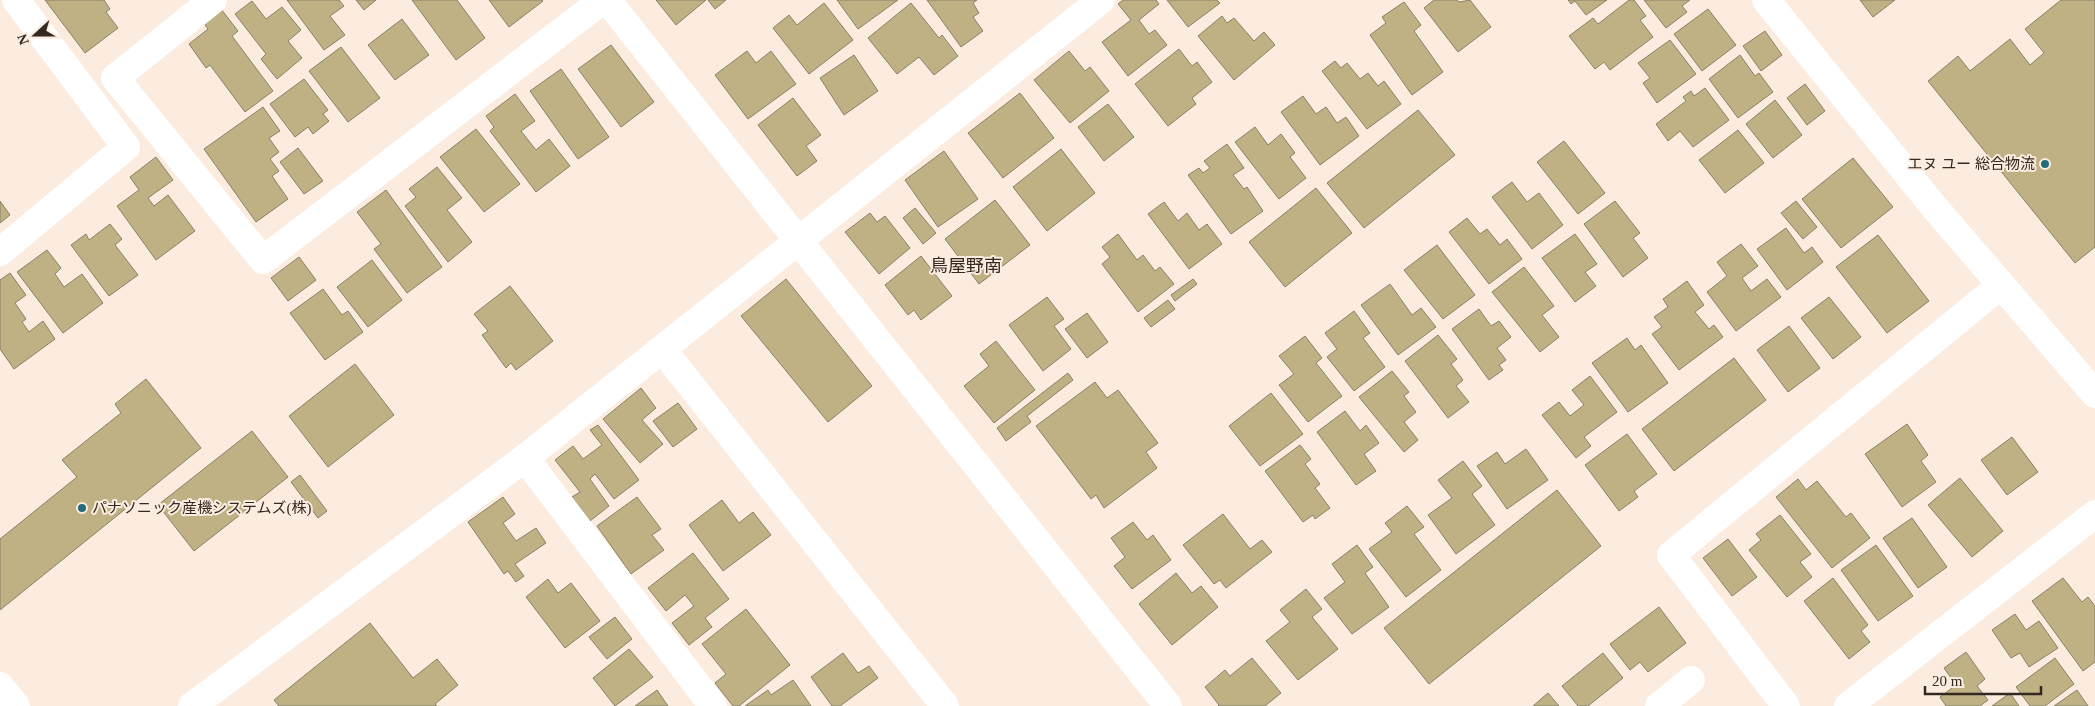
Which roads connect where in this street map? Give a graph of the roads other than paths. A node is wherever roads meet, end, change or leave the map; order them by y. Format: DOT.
graph roads {
  1 [pos="16,0"];
  2 [pos="213,0"];
  3 [pos="605,0"];
  4 [pos="1101,0"];
  5 [pos="1766,0"];
  6 [pos="797,240"];
  7 [pos="0,252"];
  8 [pos="2001,285"];
  9 [pos="662,349"];
  10 [pos="2095,394"];
  11 [pos="525,458"];
  12 [pos="2095,514"];
  13 [pos="1691,680"];
  14 [pos="0,686"];
  15 [pos="1158,702"];
  16 [pos="16,706"];
  17 [pos="192,706"];
  18 [pos="713,706"];
  19 [pos="945,706"];
  20 [pos="1659,706"];
  21 [pos="1786,706"];
  22 [pos="1848,706"];
  1 -- 7 [label="street"];
  2 -- 3 [label="street"];
  3 -- 6 [label="street"];
  4 -- 6 [label="street"];
  5 -- 8 [label="street"];
  6 -- 9 [label="street"];
  6 -- 15 [label="street"];
  8 -- 10 [label="street"];
  8 -- 21 [label="street"];
  9 -- 11 [label="street"];
  9 -- 19 [label="street"];
  11 -- 17 [label="street"];
  11 -- 18 [label="street"];
  12 -- 22 [label="street"];
  13 -- 20 [label="street"];
  14 -- 16 [label="street"];
}
